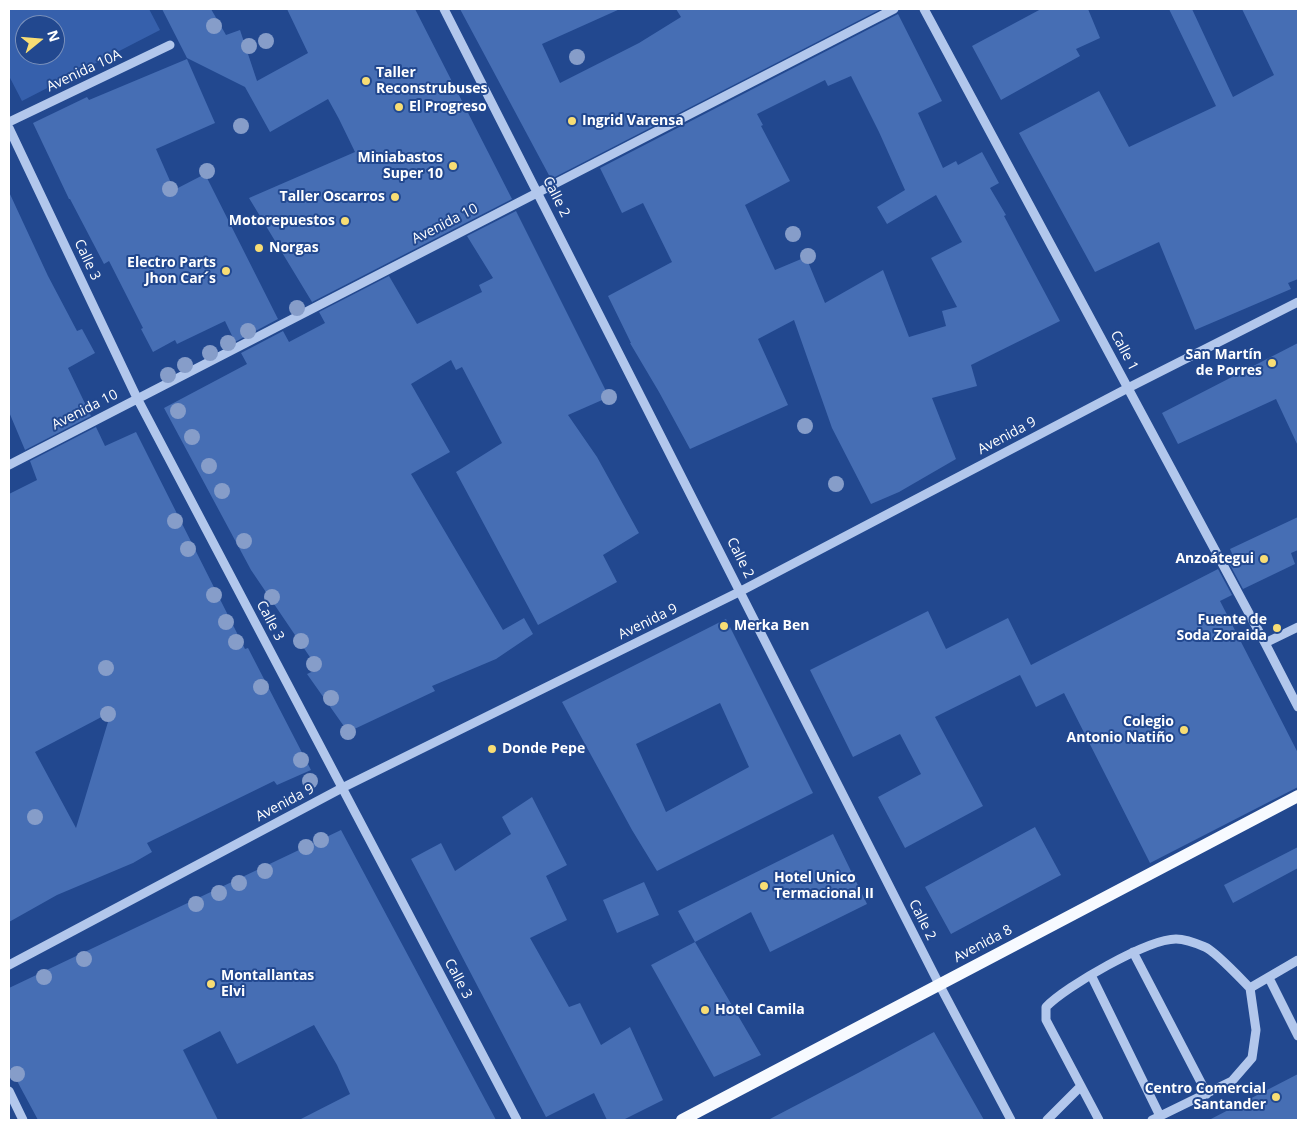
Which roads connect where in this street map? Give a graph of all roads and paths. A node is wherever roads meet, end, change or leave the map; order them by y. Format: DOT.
graph roads {
  1 [pos="444,9"];
  2 [pos="894,9"];
  3 [pos="924,9"];
  4 [pos="170,45"];
  5 [pos="9,122"];
  6 [pos="9,128"];
  7 [pos="538,192"];
  8 [pos="1298,302"];
  9 [pos="1128,388"];
  10 [pos="137,398"];
  11 [pos="9,465"];
  12 [pos="741,591"];
  13 [pos="1298,627"];
  14 [pos="1266,643"];
  15 [pos="1298,707"];
  16 [pos="342,788"];
  17 [pos="1298,796"];
  18 [pos="1134,952"];
  19 [pos="1298,960"];
  20 [pos="9,965"];
  21 [pos="1091,975"];
  22 [pos="1269,978"];
  23 [pos="939,984"];
  24 [pos="1250,988"];
  25 [pos="1298,1036"];
  26 [pos="1081,1086"];
  27 [pos="9,1091"];
  28 [pos="1207,1094"];
  29 [pos="1156,1118"];
  30 [pos="23,1120"];
  31 [pos="517,1120"];
  32 [pos="682,1120"];
  33 [pos="1011,1120"];
  34 [pos="1047,1120"];
  35 [pos="1099,1120"];
  1 -- 7 [label="street, Calle 2"];
  2 -- 7 [label="street, Avenida 10"];
  3 -- 9 [label="street, Calle 1"];
  4 -- 5 [label="street, Avenida 10A"];
  6 -- 10 [label="street, Calle 3"];
  7 -- 10 [label="street, Avenida 10"];
  7 -- 12 [label="street, Calle 2"];
  8 -- 9 [label="street, Avenida 9"];
  9 -- 12 [label="street, Avenida 9"];
  9 -- 14 [label="street, Calle 1"];
  10 -- 11 [label="street, Avenida 10"];
  10 -- 16 [label="street, Calle 3"];
  12 -- 16 [label="street, Avenida 9"];
  12 -- 23 [label="street, Calle 2"];
  13 -- 14 [label="street"];
  14 -- 15 [label="street, Calle 1"];
  16 -- 20 [label="street, Avenida 9"];
  16 -- 31 [label="street, Calle 3"];
  17 -- 23 [label="main road, Avenida 8"];
  18 -- 21 [label="street"];
  18 -- 24 [label="street"];
  18 -- 28 [label="street"];
  19 -- 22 [label="street"];
  21 -- 26 [label="street"];
  21 -- 29 [label="street"];
  22 -- 24 [label="street"];
  22 -- 25 [label="street"];
  23 -- 32 [label="main road, Avenida 8"];
  23 -- 33 [label="street, Calle 2"];
  24 -- 28 [label="street"];
  26 -- 34 [label="street"];
  26 -- 35 [label="street"];
  27 -- 30 [label="street"];
  28 -- 29 [label="street"];
}
